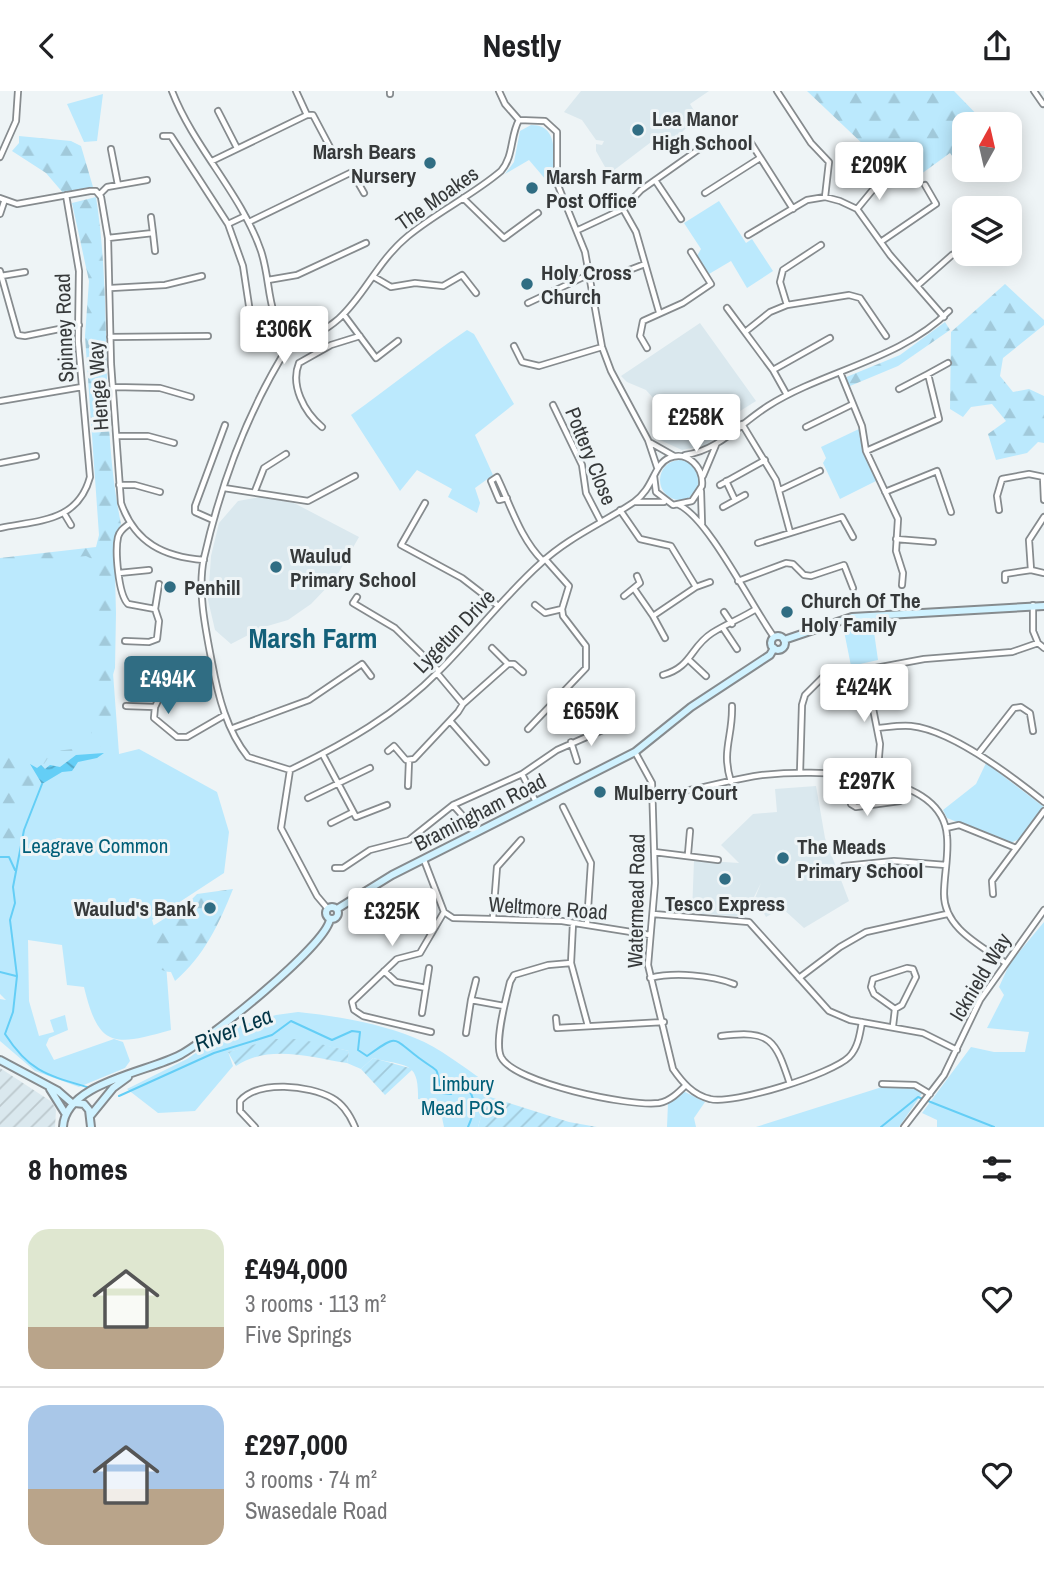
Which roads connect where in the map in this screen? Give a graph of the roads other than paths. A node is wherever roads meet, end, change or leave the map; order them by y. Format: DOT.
graph roads {
  1 [pos="18,91"];
  2 [pos="172,91"];
  3 [pos="296,91"];
  4 [pos="499,91"];
  5 [pos="776,91"];
  6 [pos="1034,91"];
  7 [pos="1043,104"];
  8 [pos="218,111"];
  9 [pos="307,115"];
  10 [pos="519,120"];
  11 [pos="163,136"];
  12 [pos="751,143"];
  13 [pos="702,147"];
  14 [pos="237,148"];
  15 [pos="111,149"];
  16 [pos="331,149"];
  17 [pos="0,157"];
  18 [pos="760,158"];
  19 [pos="212,161"];
  20 [pos="147,180"];
  21 [pos="655,180"];
  22 [pos="886,180"];
  23 [pos="118,185"];
  24 [pos="925,185"];
  25 [pos="364,193"];
  26 [pos="705,193"];
  27 [pos="100,194"];
  28 [pos="66,195"];
  29 [pos="825,197"];
  30 [pos="463,198"];
  31 [pos="2,200"];
  32 [pos="623,209"];
  33 [pos="793,209"];
  34 [pos="858,209"];
  35 [pos="538,213"];
  36 [pos="0,214"];
  37 [pos="151,216"];
  38 [pos="245,216"];
  39 [pos="681,219"];
  40 [pos="249,222"];
  41 [pos="228,224"];
  42 [pos="578,230"];
  43 [pos="153,233"];
  44 [pos="748,235"];
  45 [pos="108,239"];
  46 [pos="882,241"];
  47 [pos="366,243"];
  48 [pos="821,244"];
  49 [pos="155,251"];
  50 [pos="691,252"];
  51 [pos="952,255"];
  52 [pos="645,264"];
  53 [pos="25,272"];
  54 [pos="1,273"];
  55 [pos="590,274"];
  56 [pos="616,275"];
  57 [pos="202,276"];
  58 [pos="374,277"];
  59 [pos="268,279"];
  60 [pos="428,284"];
  61 [pos="917,286"];
  62 [pos="111,288"];
  63 [pos="427,292"];
  64 [pos="476,293"];
  65 [pos="528,303"];
  66 [pos="787,305"];
  67 [pos="727,308"];
  68 [pos="949,311"];
  69 [pos="659,312"];
  70 [pos="344,315"];
  71 [pos="944,317"];
  72 [pos="251,319"];
  73 [pos="79,325"];
  74 [pos="746,332"];
  75 [pos="208,336"];
  76 [pos="360,336"];
  77 [pos="110,337"];
  78 [pos="886,337"];
  79 [pos="831,338"];
  80 [pos="398,341"];
  81 [pos="291,342"];
  82 [pos="514,346"];
  83 [pos="602,347"];
  84 [pos="647,348"];
  85 [pos="948,363"];
  86 [pos="772,370"];
  87 [pos="840,372"];
  88 [pos="928,374"];
  89 [pos="82,387"];
  90 [pos="114,387"];
  91 [pos="899,389"];
  92 [pos="787,395"];
  93 [pos="191,397"];
  94 [pos="0,401"];
  95 [pos="853,404"];
  96 [pos="553,405"];
  97 [pos="742,424"];
  98 [pos="225,425"];
  99 [pos="322,427"];
  100 [pos="806,427"];
  101 [pos="118,436"];
  102 [pos="648,440"];
  103 [pos="174,443"];
  104 [pos="716,445"];
  105 [pos="866,451"];
  106 [pos="286,454"];
  107 [pos="36,456"];
  108 [pos="678,456"];
  109 [pos="766,460"];
  110 [pos="0,463"];
  111 [pos="944,467"];
  112 [pos="657,468"];
  113 [pos="820,471"];
  114 [pos="937,471"];
  115 [pos="355,476"];
  116 [pos="654,476"];
  117 [pos="702,476"];
  118 [pos="1044,477"];
  119 [pos="726,481"];
  120 [pos="119,485"];
  121 [pos="720,485"];
  122 [pos="224,488"];
  123 [pos="701,490"];
  124 [pos="780,490"];
  125 [pos="255,491"];
  126 [pos="160,492"];
  127 [pos="885,492"];
  128 [pos="745,495"];
  129 [pos="507,498"];
  130 [pos="1044,500"];
  131 [pos="735,501"];
  132 [pos="425,503"];
  133 [pos="633,503"];
  134 [pos="668,503"];
  135 [pos="678,505"];
  136 [pos="723,507"];
  137 [pos="1001,507"];
  138 [pos="620,510"];
  139 [pos="951,512"];
  140 [pos="65,515"];
  141 [pos="1044,517"];
  142 [pos="213,520"];
  143 [pos="600,520"];
  144 [pos="129,524"];
  145 [pos="71,525"];
  146 [pos="0,528"];
  147 [pos="704,528"];
  148 [pos="790,532"];
  149 [pos="853,537"];
  150 [pos="896,539"];
  151 [pos="933,542"];
  152 [pos="758,543"];
  153 [pos="204,560"];
  154 [pos="544,560"];
  155 [pos="1003,568"];
  156 [pos="149,570"];
  157 [pos="1031,570"];
  158 [pos="119,573"];
  159 [pos="1044,573"];
  160 [pos="636,576"];
  161 [pos="738,581"];
  162 [pos="710,582"];
  163 [pos="159,584"];
  164 [pos="902,585"];
  165 [pos="696,587"];
  166 [pos="853,588"];
  167 [pos="635,590"];
  168 [pos="624,596"];
  169 [pos="357,597"];
  170 [pos="497,605"];
  171 [pos="536,605"];
  172 [pos="1033,605"];
  173 [pos="1044,606"];
  174 [pos="155,609"];
  175 [pos="562,609"];
  176 [pos="756,609"];
  177 [pos="724,612"];
  178 [pos="653,616"];
  179 [pos="732,624"];
  180 [pos="723,628"];
  181 [pos="665,638"];
  182 [pos="774,638"];
  183 [pos="784,640"];
  184 [pos="125,641"];
  185 [pos="1038,643"];
  186 [pos="492,648"];
  187 [pos="774,648"];
  188 [pos="1044,648"];
  189 [pos="737,649"];
  190 [pos="690,661"];
  191 [pos="508,664"];
  192 [pos="865,668"];
  193 [pos="438,672"];
  194 [pos="523,672"];
  195 [pos="663,675"];
  196 [pos="371,676"];
  197 [pos="706,676"];
  198 [pos="162,692"];
  199 [pos="621,692"];
  200 [pos="463,704"];
  201 [pos="126,706"];
  202 [pos="732,706"];
  203 [pos="155,707"];
  204 [pos="225,715"];
  205 [pos="451,722"];
  206 [pos="233,728"];
  207 [pos="878,728"];
  208 [pos="528,729"];
  209 [pos="1033,731"];
  210 [pos="571,743"];
  211 [pos="388,751"];
  212 [pos="635,751"];
  213 [pos="978,754"];
  214 [pos="323,755"];
  215 [pos="409,761"];
  216 [pos="578,761"];
  217 [pos="486,762"];
  218 [pos="370,768"];
  219 [pos="290,770"];
  220 [pos="800,773"];
  221 [pos="522,774"];
  222 [pos="846,776"];
  223 [pos="877,780"];
  224 [pos="337,782"];
  225 [pos="731,782"];
  226 [pos="408,786"];
  227 [pos="907,787"];
  228 [pos="1044,792"];
  229 [pos="652,795"];
  230 [pos="308,798"];
  231 [pos="1042,800"];
  232 [pos="537,803"];
  233 [pos="387,805"];
  234 [pos="453,805"];
  235 [pos="563,807"];
  236 [pos="1044,811"];
  237 [pos="353,812"];
  238 [pos="462,815"];
  239 [pos="331,823"];
  240 [pos="946,828"];
  241 [pos="690,831"];
  242 [pos="521,840"];
  243 [pos="1016,848"];
  244 [pos="654,852"];
  245 [pos="688,854"];
  246 [pos="424,860"];
  247 [pos="718,860"];
  248 [pos="946,865"];
  249 [pos="844,866"];
  250 [pos="335,868"];
  251 [pos="993,894"];
  252 [pos="328,909"];
  253 [pos="337,909"];
  254 [pos="1044,910"];
  255 [pos="444,912"];
  256 [pos="947,913"];
  257 [pos="653,914"];
  258 [pos="493,918"];
  259 [pos="330,919"];
  260 [pos="573,923"];
  261 [pos="587,924"];
  262 [pos="650,935"];
  263 [pos="1004,962"];
  264 [pos="571,964"];
  265 [pos="429,968"];
  266 [pos="384,971"];
  267 [pos="650,978"];
  268 [pos="799,978"];
  269 [pos="476,980"];
  270 [pos="734,984"];
  271 [pos="426,988"];
  272 [pos="471,1000"];
  273 [pos="505,1006"];
  274 [pos="895,1009"];
  275 [pos="422,1013"];
  276 [pos="556,1018"];
  277 [pos="664,1022"];
  278 [pos="862,1022"];
  279 [pos="588,1026"];
  280 [pos="893,1026"];
  281 [pos="431,1032"];
  282 [pos="466,1033"];
  283 [pos="721,1036"];
  284 [pos="957,1050"];
  285 [pos="0,1059"];
  286 [pos="133,1074"];
  287 [pos="790,1084"];
  288 [pos="882,1084"];
  289 [pos="685,1085"];
  290 [pos="49,1088"];
  291 [pos="928,1096"];
  292 [pos="74,1104"];
  293 [pos="65,1113"];
  294 [pos="91,1115"];
  295 [pos="92,1126"];
  296 [pos="63,1127"];
  297 [pos="255,1127"];
  298 [pos="355,1127"];
  299 [pos="904,1127"];
  1 -- 17 [label="street"];
  2 -- 19 [label="street"];
  3 -- 9 [label="street"];
  4 -- 10 [label="street"];
  5 -- 29 [label="street"];
  6 -- 7 [label="street"];
  8 -- 14 [label="street"];
  9 -- 14 [label="street"];
  9 -- 16 [label="street"];
  10 -- 30 [label="street, The Moakes"];
  10 -- 42 [label="street"];
  11 -- 41 [label="street"];
  12 -- 18 [label="street"];
  13 -- 21 [label="street"];
  14 -- 19 [label="street"];
  15 -- 23 [label="street"];
  18 -- 26 [label="street"];
  18 -- 33 [label="street"];
  19 -- 38 [label="street"];
  20 -- 23 [label="street"];
  21 -- 32 [label="street"];
  21 -- 39 [label="street"];
  22 -- 34 [label="street"];
  23 -- 27 [label="street"];
  24 -- 46 [label="street"];
  25 -- 40 [label="street"];
  27 -- 28 [label="street"];
  27 -- 45 [label="street, Henge Way"];
  28 -- 31 [label="street"];
  28 -- 73 [label="street, Spinney Road"];
  29 -- 33 [label="street"];
  29 -- 34 [label="street"];
  30 -- 35 [label="street"];
  30 -- 58 [label="street, The Moakes"];
  31 -- 36 [label="street"];
  32 -- 42 [label="street"];
  32 -- 52 [label="street"];
  33 -- 44 [label="street"];
  34 -- 46 [label="street"];
  37 -- 43 [label="street"];
  38 -- 40 [label="street"];
  38 -- 41 [label="street"];
  40 -- 59 [label="street"];
  41 -- 72 [label="street"];
  42 -- 55 [label="street"];
  43 -- 45 [label="street"];
  43 -- 49 [label="street"];
  45 -- 62 [label="street, Henge Way"];
  46 -- 61 [label="street"];
  47 -- 59 [label="street"];
  48 -- 66 [label="street"];
  50 -- 69 [label="street"];
  51 -- 61 [label="street"];
  52 -- 56 [label="street"];
  52 -- 69 [label="street"];
  53 -- 54 [label="street"];
  54 -- 73 [label="street"];
  55 -- 65 [label="street"];
  55 -- 83 [label="street"];
  57 -- 62 [label="street"];
  58 -- 60 [label="street"];
  58 -- 70 [label="street, The Moakes"];
  59 -- 81 [label="street"];
  60 -- 63 [label="street"];
  60 -- 64 [label="street"];
  61 -- 71 [label="street"];
  62 -- 77 [label="street, Henge Way"];
  66 -- 74 [label="street"];
  66 -- 78 [label="street"];
  67 -- 74 [label="street"];
  68 -- 71 [label="street"];
  69 -- 84 [label="street"];
  70 -- 76 [label="street"];
  70 -- 81 [label="street, The Moakes"];
  71 -- 87 [label="street"];
  73 -- 89 [label="street, Spinney Road"];
  74 -- 86 [label="street"];
  75 -- 77 [label="street"];
  76 -- 80 [label="street"];
  76 -- 99 [label="street"];
  77 -- 90 [label="street, Henge Way"];
  79 -- 86 [label="street"];
  81 -- 122 [label="street"];
  82 -- 83 [label="street"];
  83 -- 102 [label="street"];
  85 -- 88 [label="street"];
  86 -- 92 [label="street"];
  87 -- 92 [label="street"];
  87 -- 95 [label="street"];
  88 -- 91 [label="street"];
  88 -- 105 [label="street"];
  89 -- 94 [label="street"];
  89 -- 140 [label="street, Spinney Road"];
  90 -- 93 [label="street"];
  90 -- 101 [label="street, Henge Way"];
  92 -- 97 [label="street"];
  95 -- 100 [label="street"];
  95 -- 105 [label="street"];
  96 -- 143 [label="street, Pottery Close"];
  97 -- 104 [label="street"];
  97 -- 109 [label="street"];
  98 -- 142 [label="street"];
  101 -- 103 [label="street"];
  101 -- 120 [label="street, Henge Way"];
  102 -- 108 [label="street"];
  102 -- 112 [label="street"];
  104 -- 108 [label="street"];
  104 -- 117 [label="street"];
  105 -- 127 [label="street"];
  106 -- 125 [label="street"];
  107 -- 110 [label="street"];
  108 -- 112 [label="street"];
  108 -- 117 [label="street"];
  109 -- 119 [label="street"];
  109 -- 124 [label="street"];
  111 -- 114 [label="street"];
  112 -- 116 [label="street, Lygetun Drive"];
  113 -- 124 [label="street"];
  114 -- 127 [label="street"];
  114 -- 139 [label="street"];
  115 -- 125 [label="street"];
  116 -- 133 [label="street, Lygetun Drive"];
  116 -- 134 [label="street"];
  117 -- 123 [label="street"];
  118 -- 130 [label="street"];
  118 -- 137 [label="street"];
  119 -- 121 [label="street"];
  119 -- 131 [label="street"];
  120 -- 126 [label="street"];
  120 -- 144 [label="street, Henge Way"];
  122 -- 125 [label="street"];
  122 -- 142 [label="street"];
  123 -- 135 [label="street"];
  123 -- 147 [label="street"];
  124 -- 148 [label="street"];
  127 -- 150 [label="street"];
  128 -- 131 [label="street"];
  129 -- 129 [label="street"];
  129 -- 154 [label="street"];
  131 -- 136 [label="street"];
  132 -- 170 [label="street"];
  133 -- 134 [label="street, Lygetun Drive"];
  133 -- 138 [label="street, Lygetun Drive"];
  134 -- 135 [label="street, Lygetun Drive"];
  135 -- 147 [label="street"];
  138 -- 143 [label="street, Lygetun Drive"];
  138 -- 165 [label="street"];
  140 -- 145 [label="street"];
  140 -- 146 [label="street"];
  141 -- 157 [label="street"];
  142 -- 153 [label="street"];
  143 -- 154 [label="street, Lygetun Drive"];
  144 -- 153 [label="street"];
  144 -- 158 [label="street"];
  147 -- 161 [label="street"];
  148 -- 149 [label="street"];
  148 -- 152 [label="street"];
  150 -- 151 [label="street"];
  150 -- 164 [label="street"];
  153 -- 204 [label="street"];
  154 -- 170 [label="street, Lygetun Drive"];
  154 -- 175 [label="street"];
  155 -- 157 [label="street"];
  156 -- 158 [label="street"];
  157 -- 159 [label="street"];
  158 -- 174 [label="street"];
  160 -- 167 [label="street"];
  161 -- 166 [label="street"];
  161 -- 176 [label="street"];
  162 -- 165 [label="street"];
  163 -- 174 [label="street"];
  165 -- 178 [label="street"];
  167 -- 168 [label="street"];
  167 -- 178 [label="street"];
  169 -- 193 [label="street"];
  170 -- 193 [label="street, Lygetun Drive"];
  171 -- 175 [label="street"];
  172 -- 173 [label="street"];
  172 -- 183 [label="street"];
  172 -- 185 [label="street"];
  174 -- 184 [label="street"];
  175 -- 208 [label="street"];
  176 -- 179 [label="street"];
  176 -- 182 [label="street"];
  177 -- 179 [label="street"];
  178 -- 181 [label="street"];
  179 -- 180 [label="street"];
  180 -- 189 [label="street"];
  180 -- 190 [label="street"];
  182 -- 183 [label="street"];
  182 -- 187 [label="street"];
  183 -- 187 [label="street"];
  185 -- 188 [label="street"];
  185 -- 192 [label="street"];
  186 -- 191 [label="street"];
  187 -- 212 [label="street, Bramingham Road"];
  190 -- 195 [label="street"];
  190 -- 197 [label="street"];
  191 -- 194 [label="street"];
  191 -- 200 [label="street"];
  192 -- 207 [label="street"];
  192 -- 220 [label="street"];
  193 -- 200 [label="street"];
  193 -- 214 [label="street, Lygetun Drive"];
  196 -- 206 [label="street"];
  198 -- 203 [label="street"];
  199 -- 210 [label="street"];
  200 -- 205 [label="street"];
  201 -- 203 [label="street"];
  202 -- 225 [label="street"];
  203 -- 204 [label="street"];
  204 -- 206 [label="street"];
  205 -- 215 [label="street"];
  205 -- 217 [label="street"];
  206 -- 219 [label="street"];
  207 -- 213 [label="street"];
  207 -- 223 [label="street"];
  209 -- 213 [label="street"];
  210 -- 216 [label="street"];
  210 -- 221 [label="street"];
  211 -- 215 [label="street"];
  212 -- 229 [label="street, Watermead Road"];
  212 -- 232 [label="street, Bramingham Road"];
  213 -- 231 [label="street"];
  214 -- 219 [label="street, Lygetun Drive"];
  214 -- 224 [label="street"];
  215 -- 226 [label="street"];
  218 -- 224 [label="street"];
  219 -- 252 [label="street"];
  220 -- 222 [label="street"];
  220 -- 225 [label="street"];
  221 -- 232 [label="street"];
  221 -- 234 [label="street"];
  222 -- 223 [label="street"];
  222 -- 227 [label="street"];
  223 -- 227 [label="street"];
  224 -- 230 [label="street"];
  224 -- 237 [label="street"];
  225 -- 229 [label="street"];
  227 -- 240 [label="street"];
  228 -- 231 [label="street"];
  229 -- 244 [label="street, Watermead Road"];
  232 -- 246 [label="street, Bramingham Road"];
  233 -- 237 [label="street"];
  234 -- 238 [label="street"];
  234 -- 250 [label="street"];
  235 -- 261 [label="street"];
  236 -- 243 [label="street"];
  237 -- 239 [label="street"];
  240 -- 243 [label="street"];
  240 -- 248 [label="street"];
  241 -- 245 [label="street"];
  242 -- 258 [label="street"];
  243 -- 251 [label="street"];
  244 -- 245 [label="street"];
  244 -- 257 [label="street, Watermead Road"];
  245 -- 247 [label="street"];
  246 -- 253 [label="street, Bramingham Road"];
  246 -- 255 [label="street"];
  248 -- 249 [label="street"];
  248 -- 256 [label="street"];
  252 -- 253 [label="street"];
  252 -- 259 [label="street"];
  253 -- 259 [label="street"];
  254 -- 263 [label="street, Icknield Way"];
  255 -- 258 [label="street, Weltmore Road"];
  255 -- 266 [label="street"];
  256 -- 263 [label="street"];
  256 -- 268 [label="street"];
  257 -- 262 [label="street, Watermead Road"];
  257 -- 268 [label="street"];
  258 -- 260 [label="street, Weltmore Road"];
  259 -- 286 [label="street"];
  260 -- 261 [label="street, Weltmore Road"];
  260 -- 264 [label="street"];
  261 -- 262 [label="street, Weltmore Road"];
  262 -- 267 [label="street, Watermead Road"];
  263 -- 284 [label="street, Icknield Way"];
  264 -- 273 [label="street"];
  264 -- 279 [label="street"];
  265 -- 271 [label="street"];
  266 -- 271 [label="street"];
  266 -- 281 [label="street"];
  267 -- 270 [label="street"];
  267 -- 277 [label="street, Watermead Road"];
  268 -- 278 [label="street"];
  269 -- 272 [label="street"];
  271 -- 275 [label="street"];
  272 -- 273 [label="street"];
  272 -- 282 [label="street"];
  273 -- 289 [label="street"];
  274 -- 274 [label="street"];
  274 -- 280 [label="street"];
  276 -- 279 [label="street"];
  277 -- 279 [label="street"];
  277 -- 289 [label="street, Watermead Road"];
  278 -- 280 [label="street"];
  278 -- 287 [label="street"];
  280 -- 284 [label="street"];
  283 -- 287 [label="street"];
  284 -- 291 [label="street, Icknield Way"];
  285 -- 290 [label="street"];
  286 -- 292 [label="street"];
  286 -- 294 [label="street"];
  287 -- 289 [label="street"];
  288 -- 291 [label="street"];
  290 -- 292 [label="street"];
  290 -- 293 [label="street"];
  291 -- 299 [label="street, Icknield Way"];
  292 -- 293 [label="street"];
  292 -- 294 [label="street"];
  293 -- 296 [label="street"];
  294 -- 295 [label="street"];
  297 -- 298 [label="street"];
}
